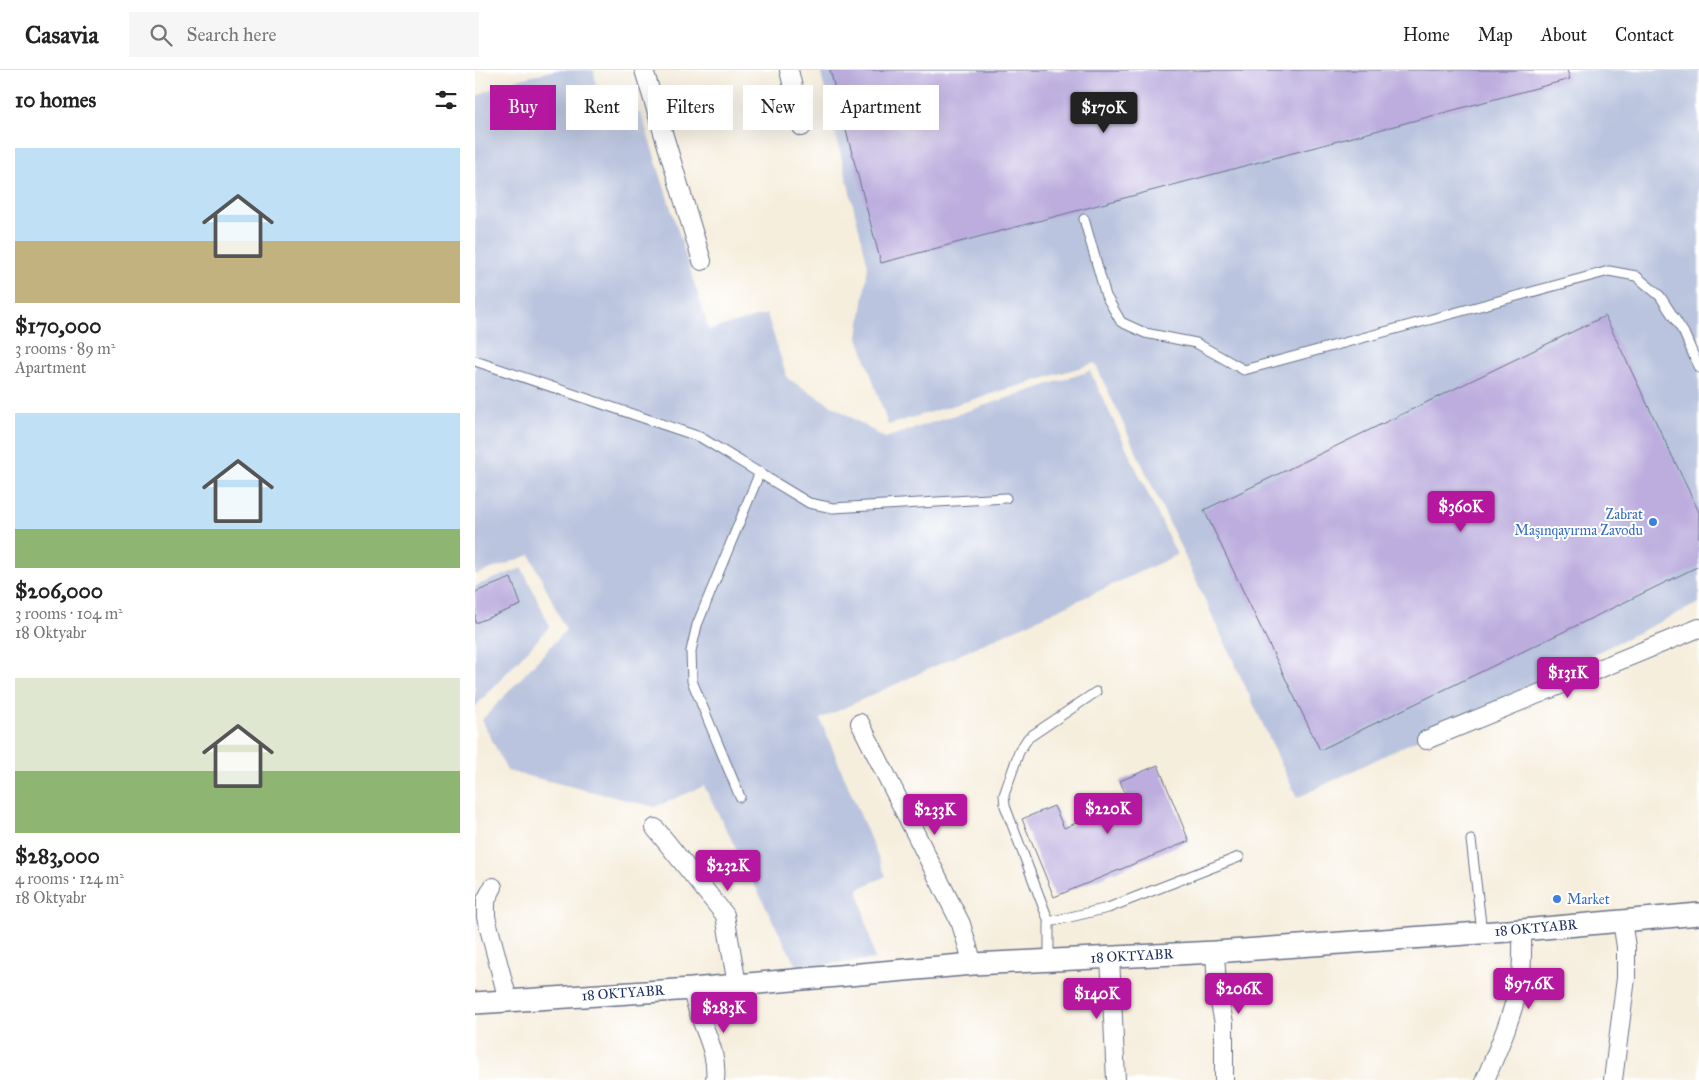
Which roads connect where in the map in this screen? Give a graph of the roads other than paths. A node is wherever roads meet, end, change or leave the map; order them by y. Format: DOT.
graph roads {
  1 [pos="644,70"];
  2 [pos="789,70"];
  3 [pos="792,85"];
  4 [pos="1084,219"];
  5 [pos="702,261"];
  6 [pos="475,361"];
  7 [pos="1699,368"];
  8 [pos="760,472"];
  9 [pos="1006,498"];
  10 [pos="1699,628"];
  11 [pos="1097,692"];
  12 [pos="860,722"];
  13 [pos="1426,740"];
  14 [pos="740,797"];
  15 [pos="655,828"];
  16 [pos="1471,840"];
  17 [pos="1239,857"];
  18 [pos="493,887"];
  19 [pos="1699,914"];
  20 [pos="1623,921"];
  21 [pos="1049,922"];
  22 [pos="1522,930"];
  23 [pos="1482,933"];
  24 [pos="1215,952"];
  25 [pos="1110,957"];
  26 [pos="1049,960"];
  27 [pos="973,964"];
  28 [pos="737,985"];
  29 [pos="692,989"];
  30 [pos="508,1000"];
  31 [pos="475,1003"];
  32 [pos="715,1080"];
  33 [pos="1116,1080"];
  34 [pos="1225,1080"];
  35 [pos="1485,1080"];
  36 [pos="1613,1080"];
  1 -- 5 [label="street"];
  2 -- 3 [label="street"];
  4 -- 7 [label="lane"];
  6 -- 8 [label="lane"];
  8 -- 9 [label="lane"];
  8 -- 14 [label="lane"];
  10 -- 13 [label="street"];
  11 -- 21 [label="lane"];
  12 -- 27 [label="street"];
  15 -- 28 [label="street"];
  16 -- 23 [label="lane"];
  17 -- 21 [label="lane"];
  18 -- 30 [label="street"];
  19 -- 20 [label="street, 18 OKTYABR"];
  20 -- 22 [label="street, 18 OKTYABR"];
  20 -- 36 [label="street"];
  21 -- 26 [label="lane"];
  22 -- 23 [label="street, 18 OKTYABR"];
  22 -- 35 [label="street"];
  23 -- 24 [label="street, 18 OKTYABR"];
  24 -- 25 [label="street, 18 OKTYABR"];
  24 -- 34 [label="street"];
  25 -- 26 [label="street, 18 OKTYABR"];
  25 -- 33 [label="street"];
  26 -- 27 [label="street, 18 OKTYABR"];
  27 -- 28 [label="street, 18 OKTYABR"];
  28 -- 29 [label="street, 18 OKTYABR"];
  29 -- 30 [label="street, 18 OKTYABR"];
  29 -- 32 [label="street"];
  30 -- 31 [label="street, 18 OKTYABR"];
}
